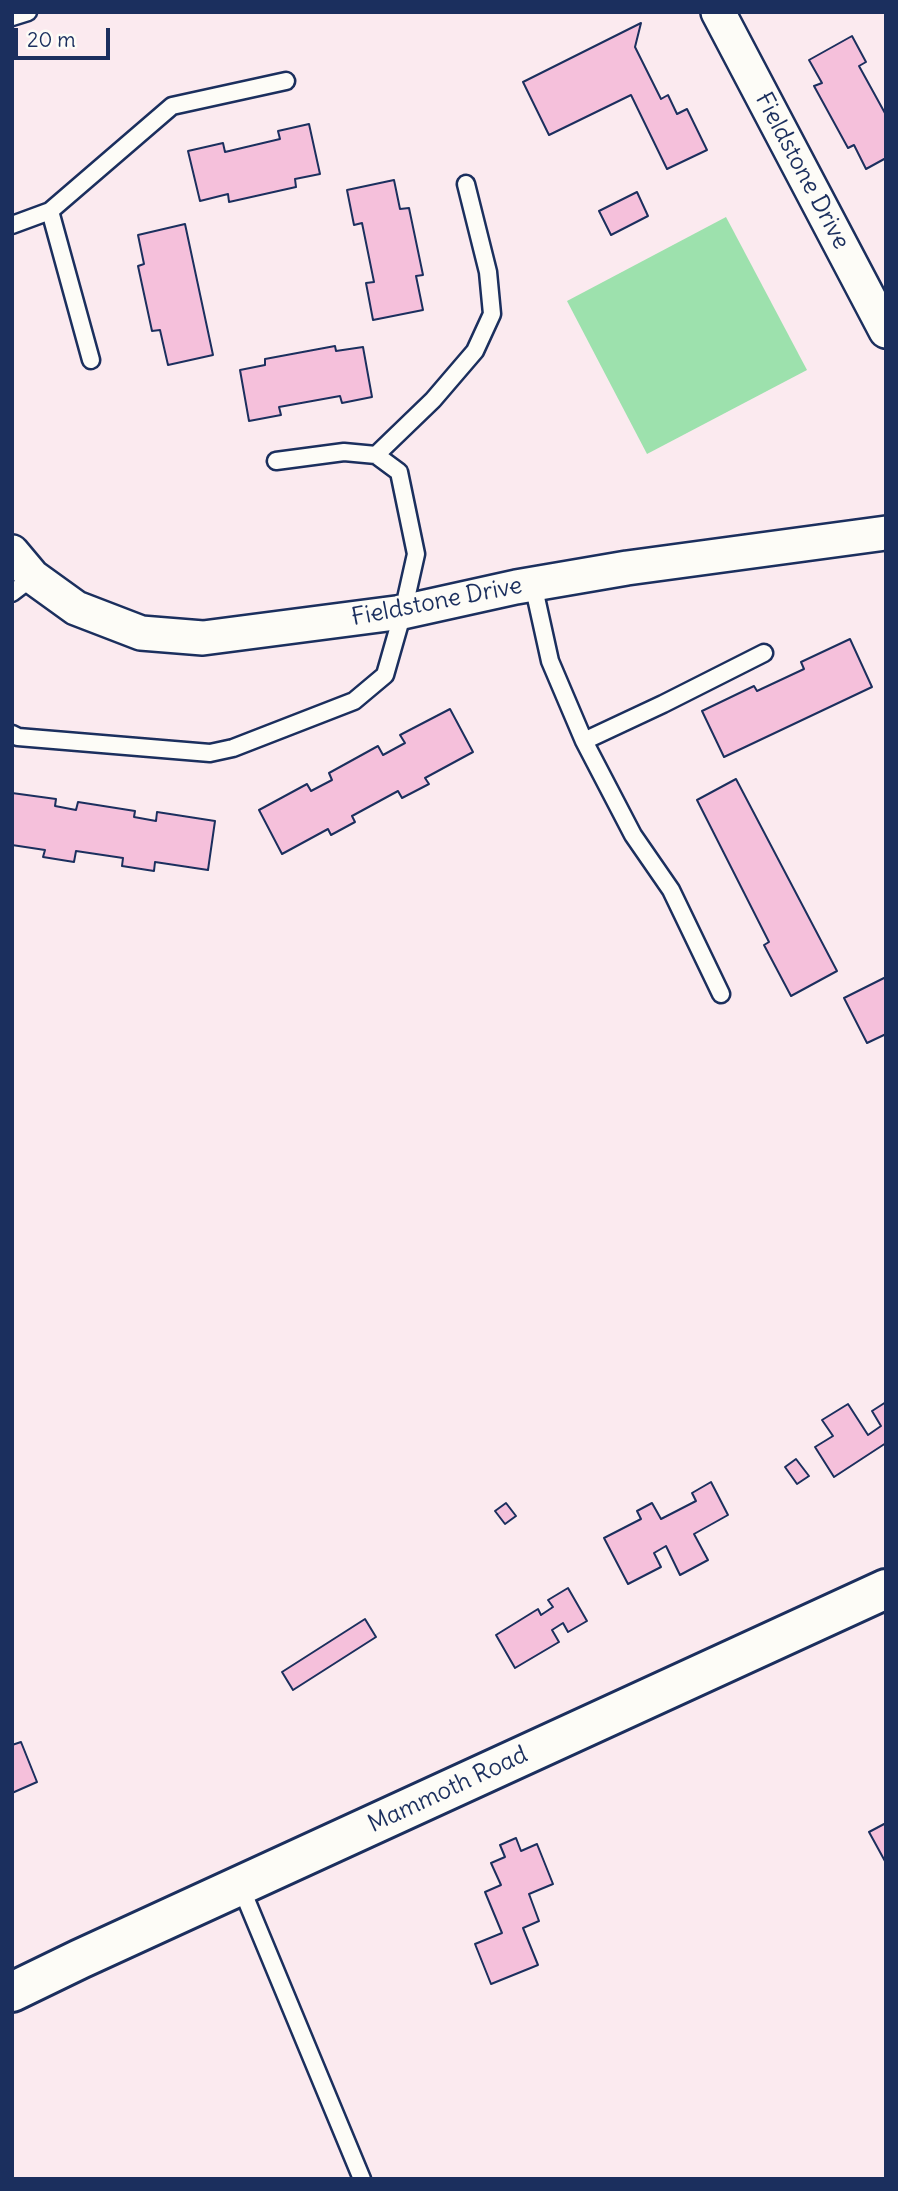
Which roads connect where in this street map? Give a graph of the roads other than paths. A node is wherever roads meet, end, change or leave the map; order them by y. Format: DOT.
graph roads {
  1 [pos="28,12"];
  2 [pos="718,12"];
  3 [pos="12,17"];
  4 [pos="286,81"];
  5 [pos="466,184"];
  6 [pos="50,211"];
  7 [pos="12,225"];
  8 [pos="885,326"];
  9 [pos="91,359"];
  10 [pos="376,455"];
  11 [pos="276,461"];
  12 [pos="886,533"];
  13 [pos="19,574"];
  14 [pos="533,584"];
  15 [pos="403,612"];
  16 [pos="764,653"];
  17 [pos="12,734"];
  18 [pos="584,741"];
  19 [pos="721,994"];
  20 [pos="886,1589"];
  21 [pos="240,1885"];
  22 [pos="12,1992"];
  23 [pos="362,2179"];
  1 -- 3 [label="lane"];
  2 -- 8 [label="street, Fieldstone Drive"];
  4 -- 6 [label="lane"];
  5 -- 10 [label="lane"];
  6 -- 7 [label="lane"];
  6 -- 9 [label="lane"];
  10 -- 11 [label="lane"];
  10 -- 15 [label="lane"];
  12 -- 14 [label="street, Fieldstone Drive"];
  13 -- 15 [label="street, Fieldstone Drive"];
  14 -- 15 [label="street, Fieldstone Drive"];
  14 -- 18 [label="lane"];
  15 -- 17 [label="lane"];
  16 -- 18 [label="lane"];
  18 -- 19 [label="lane"];
  20 -- 21 [label="main road, Mammoth Road"];
  21 -- 22 [label="main road, Mammoth Road"];
  21 -- 23 [label="lane"];
}
